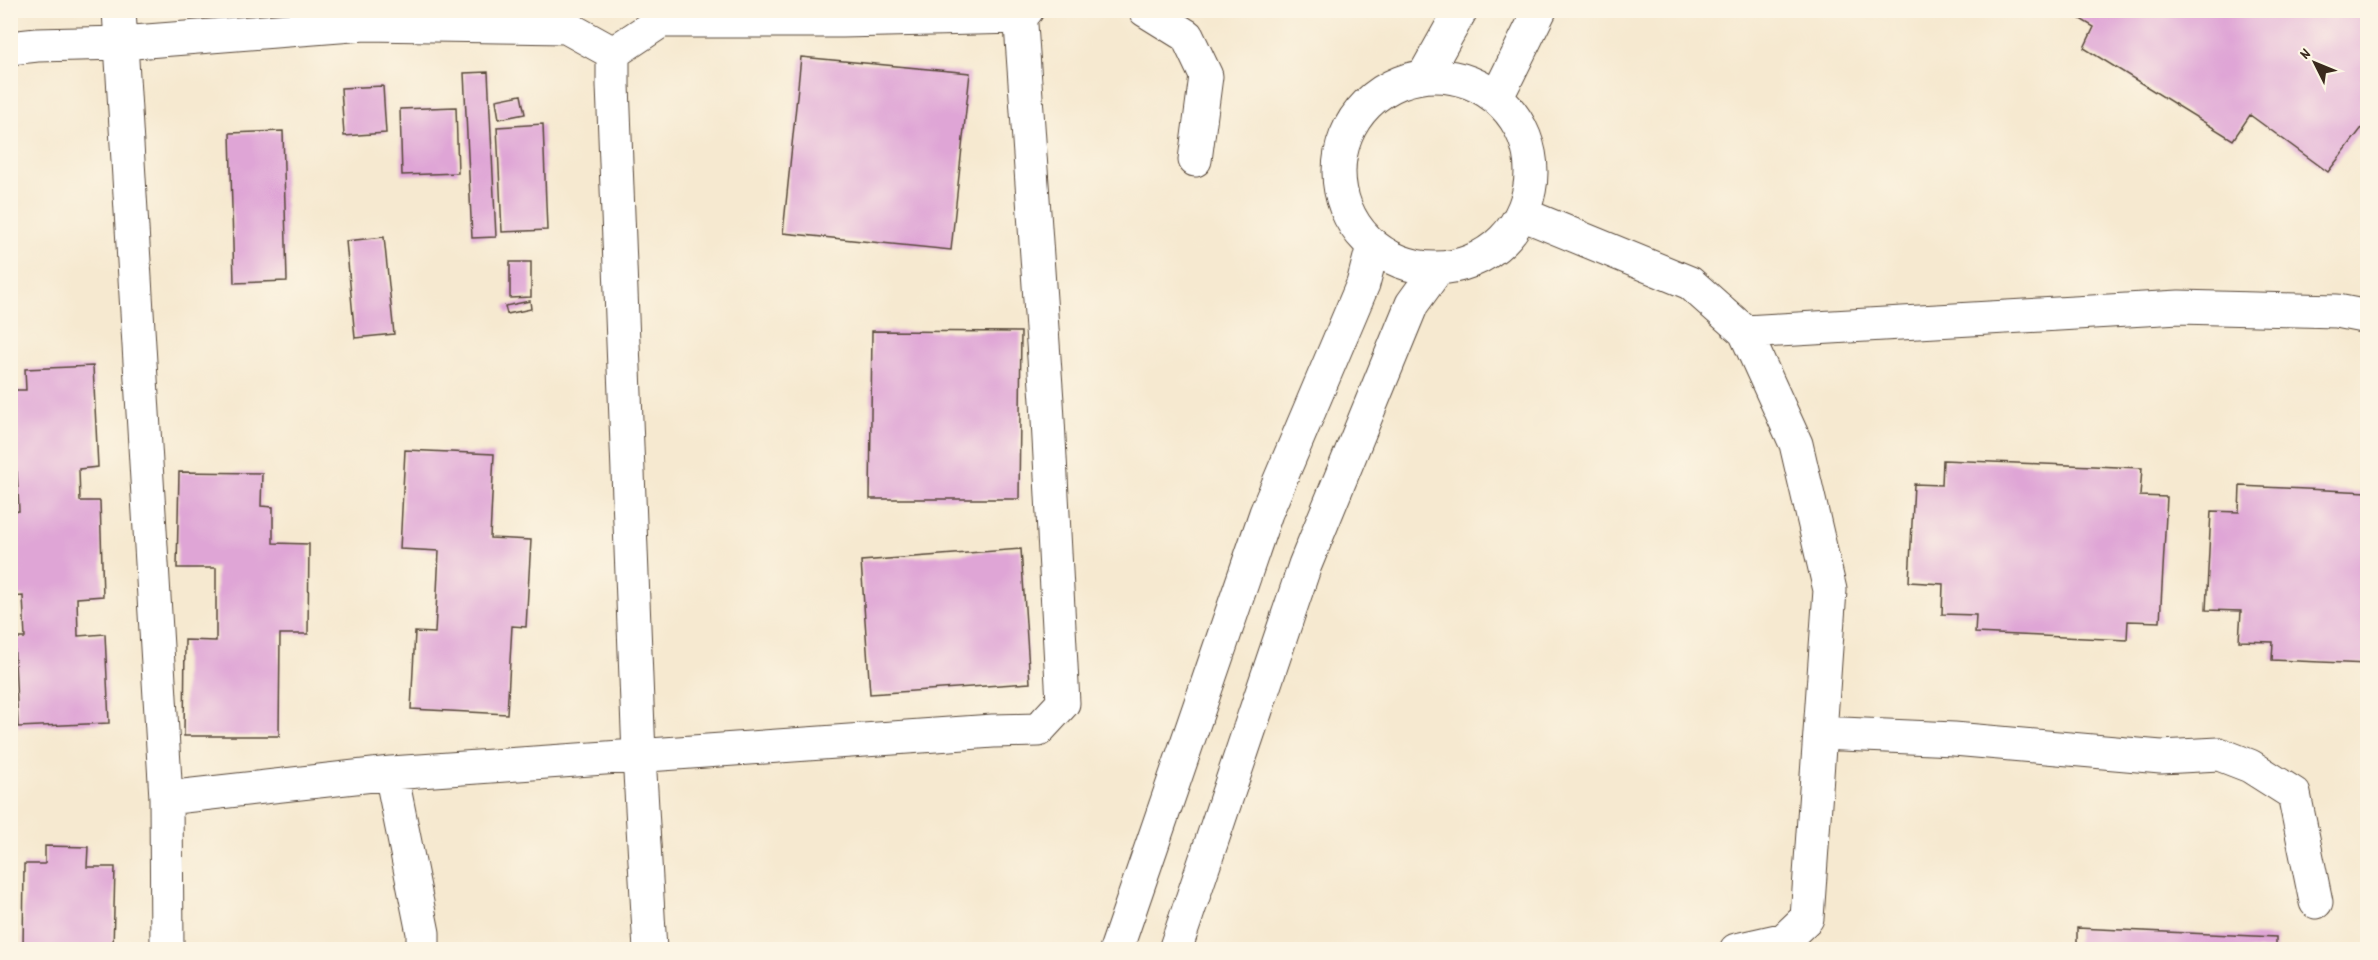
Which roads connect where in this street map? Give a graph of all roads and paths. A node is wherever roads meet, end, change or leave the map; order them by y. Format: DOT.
graph roads {
  1 [pos="119,10"];
  2 [pos="1145,10"];
  3 [pos="1461,10"];
  4 [pos="1540,10"];
  5 [pos="1022,12"];
  6 [pos="662,16"];
  7 [pos="564,19"];
  8 [pos="121,43"];
  9 [pos="10,48"];
  10 [pos="613,53"];
  11 [pos="1424,76"];
  12 [pos="1497,97"];
  13 [pos="1196,160"];
  14 [pos="1522,214"];
  15 [pos="1373,246"];
  16 [pos="1438,268"];
  17 [pos="2367,318"];
  18 [pos="1745,332"];
  19 [pos="1820,733"];
  20 [pos="639,755"];
  21 [pos="391,773"];
  22 [pos="166,798"];
  23 [pos="2316,902"];
  24 [pos="167,950"];
  25 [pos="423,950"];
  26 [pos="650,950"];
  27 [pos="1116,950"];
  28 [pos="1175,950"];
  29 [pos="1736,950"];
  1 -- 8 [label="street"];
  2 -- 13 [label="street"];
  3 -- 11 [label="street"];
  4 -- 12 [label="street"];
  5 -- 6 [label="street"];
  5 -- 20 [label="street"];
  6 -- 10 [label="street"];
  7 -- 8 [label="street"];
  7 -- 10 [label="street"];
  8 -- 9 [label="street"];
  8 -- 22 [label="street"];
  10 -- 20 [label="street"];
  11 -- 12 [label="street"];
  11 -- 15 [label="street"];
  12 -- 14 [label="street"];
  14 -- 16 [label="street"];
  14 -- 18 [label="street"];
  15 -- 16 [label="street"];
  15 -- 27 [label="street"];
  16 -- 28 [label="street"];
  17 -- 18 [label="street"];
  18 -- 19 [label="street"];
  19 -- 23 [label="street"];
  19 -- 29 [label="street"];
  20 -- 21 [label="street"];
  20 -- 26 [label="street"];
  21 -- 22 [label="street"];
  21 -- 25 [label="street"];
  22 -- 24 [label="street"];
}
